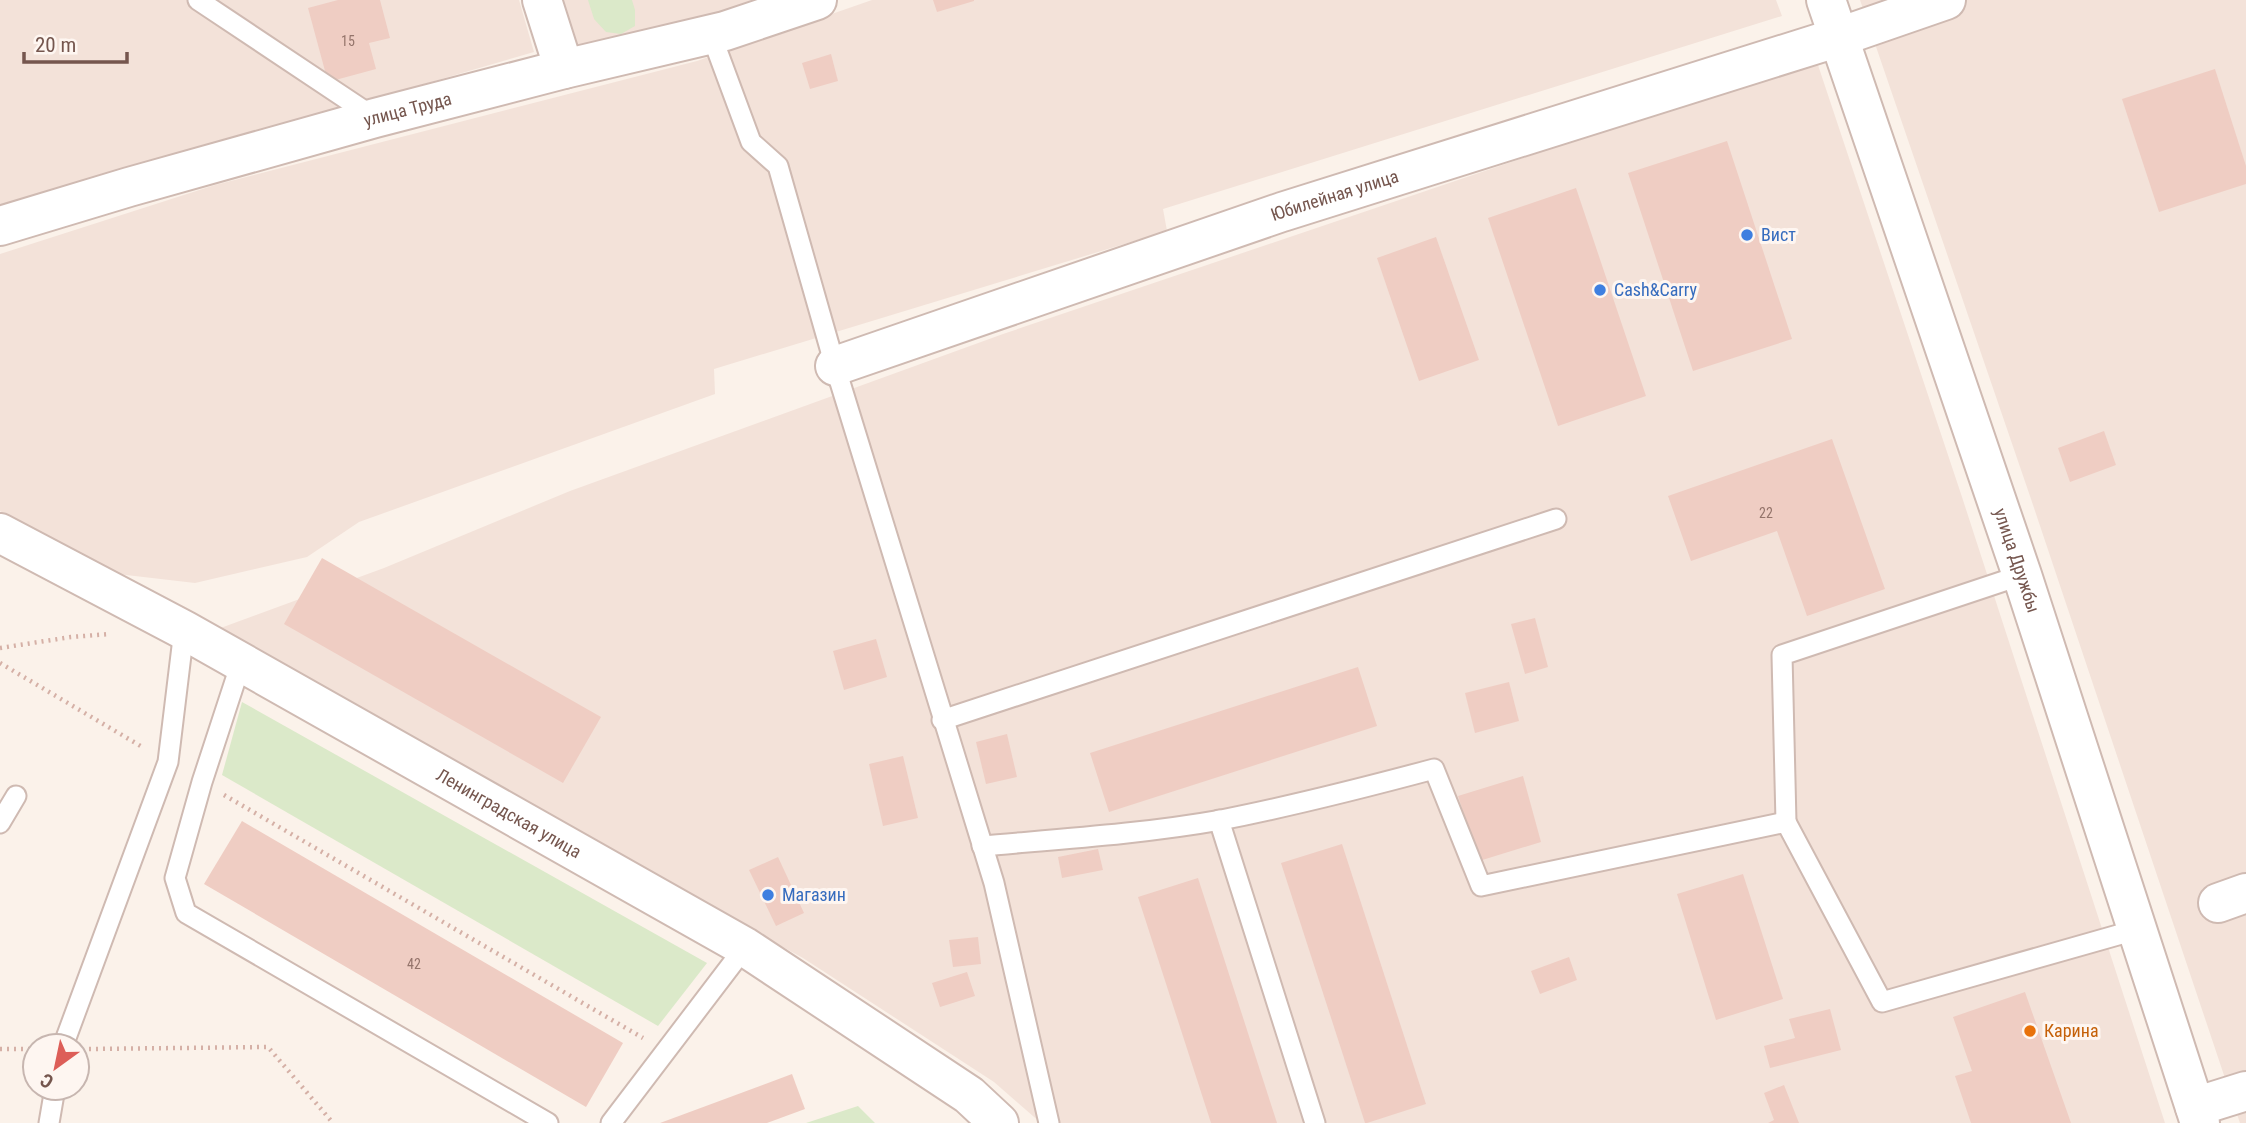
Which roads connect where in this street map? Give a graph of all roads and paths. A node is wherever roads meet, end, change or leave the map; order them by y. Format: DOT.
graph roads {
  1 [pos="198,0"];
  2 [pos="542,0"];
  3 [pos="817,0"];
  4 [pos="1826,0"];
  5 [pos="1946,0"];
  6 [pos="711,34"];
  7 [pos="1839,37"];
  8 [pos="564,69"];
  9 [pos="375,118"];
  10 [pos="0,226"];
  11 [pos="835,366"];
  12 [pos="1556,519"];
  13 [pos="0,533"];
  14 [pos="2022,575"];
  15 [pos="184,629"];
  16 [pos="121,634"];
  17 [pos="0,648"];
  18 [pos="0,663"];
  19 [pos="241,663"];
  20 [pos="942,720"];
  21 [pos="168,762"];
  22 [pos="202,782"];
  23 [pos="16,796"];
  24 [pos="1219,820"];
  25 [pos="1786,822"];
  26 [pos="0,823"];
  27 [pos="982,846"];
  28 [pos="2139,929"];
  29 [pos="745,947"];
  30 [pos="68,1032"];
  31 [pos="0,1049"];
  32 [pos="21,1049"];
  33 [pos="91,1049"];
  34 [pos="665,1051"];
  35 [pos="2246,1091"];
  36 [pos="53,1102"];
  37 [pos="2195,1118"];
  38 [pos="49,1123"];
  39 [pos="333,1123"];
  40 [pos="548,1123"];
  41 [pos="611,1123"];
  42 [pos="999,1123"];
  43 [pos="1049,1123"];
  44 [pos="1315,1123"];
  1 -- 9 [label="lane"];
  2 -- 8 [label="street"];
  3 -- 6 [label="street, улица Труда"];
  4 -- 7 [label="street, улица Дружбы"];
  5 -- 7 [label="street, Юбилейная улица"];
  6 -- 8 [label="street, улица Труда"];
  6 -- 11 [label="lane"];
  7 -- 11 [label="street, Юбилейная улица"];
  7 -- 14 [label="street, улица Дружбы"];
  8 -- 9 [label="street, улица Труда"];
  9 -- 10 [label="street, улица Труда"];
  11 -- 20 [label="lane"];
  12 -- 20 [label="lane"];
  13 -- 15 [label="street, Ленинградская улица"];
  14 -- 25 [label="lane"];
  14 -- 28 [label="street, улица Дружбы"];
  15 -- 19 [label="street, Ленинградская улица"];
  15 -- 21 [label="lane"];
  16 -- 17 [label="path"];
  18 -- 21 [label="path"];
  19 -- 22 [label="lane"];
  19 -- 29 [label="street, Ленинградская улица"];
  20 -- 27 [label="lane"];
  21 -- 30 [label="lane"];
  22 -- 34 [label="path"];
  22 -- 40 [label="lane"];
  23 -- 26 [label="lane"];
  24 -- 25 [label="lane"];
  24 -- 27 [label="lane"];
  24 -- 44 [label="lane"];
  25 -- 28 [label="lane"];
  27 -- 43 [label="lane"];
  28 -- 37 [label="street, улица Дружбы"];
  29 -- 34 [label="lane"];
  29 -- 42 [label="street, Ленинградская улица"];
  31 -- 32 [label="path"];
  33 -- 39 [label="path"];
  34 -- 41 [label="lane"];
  35 -- 37 [label="street"];
  36 -- 38 [label="lane"];
}
